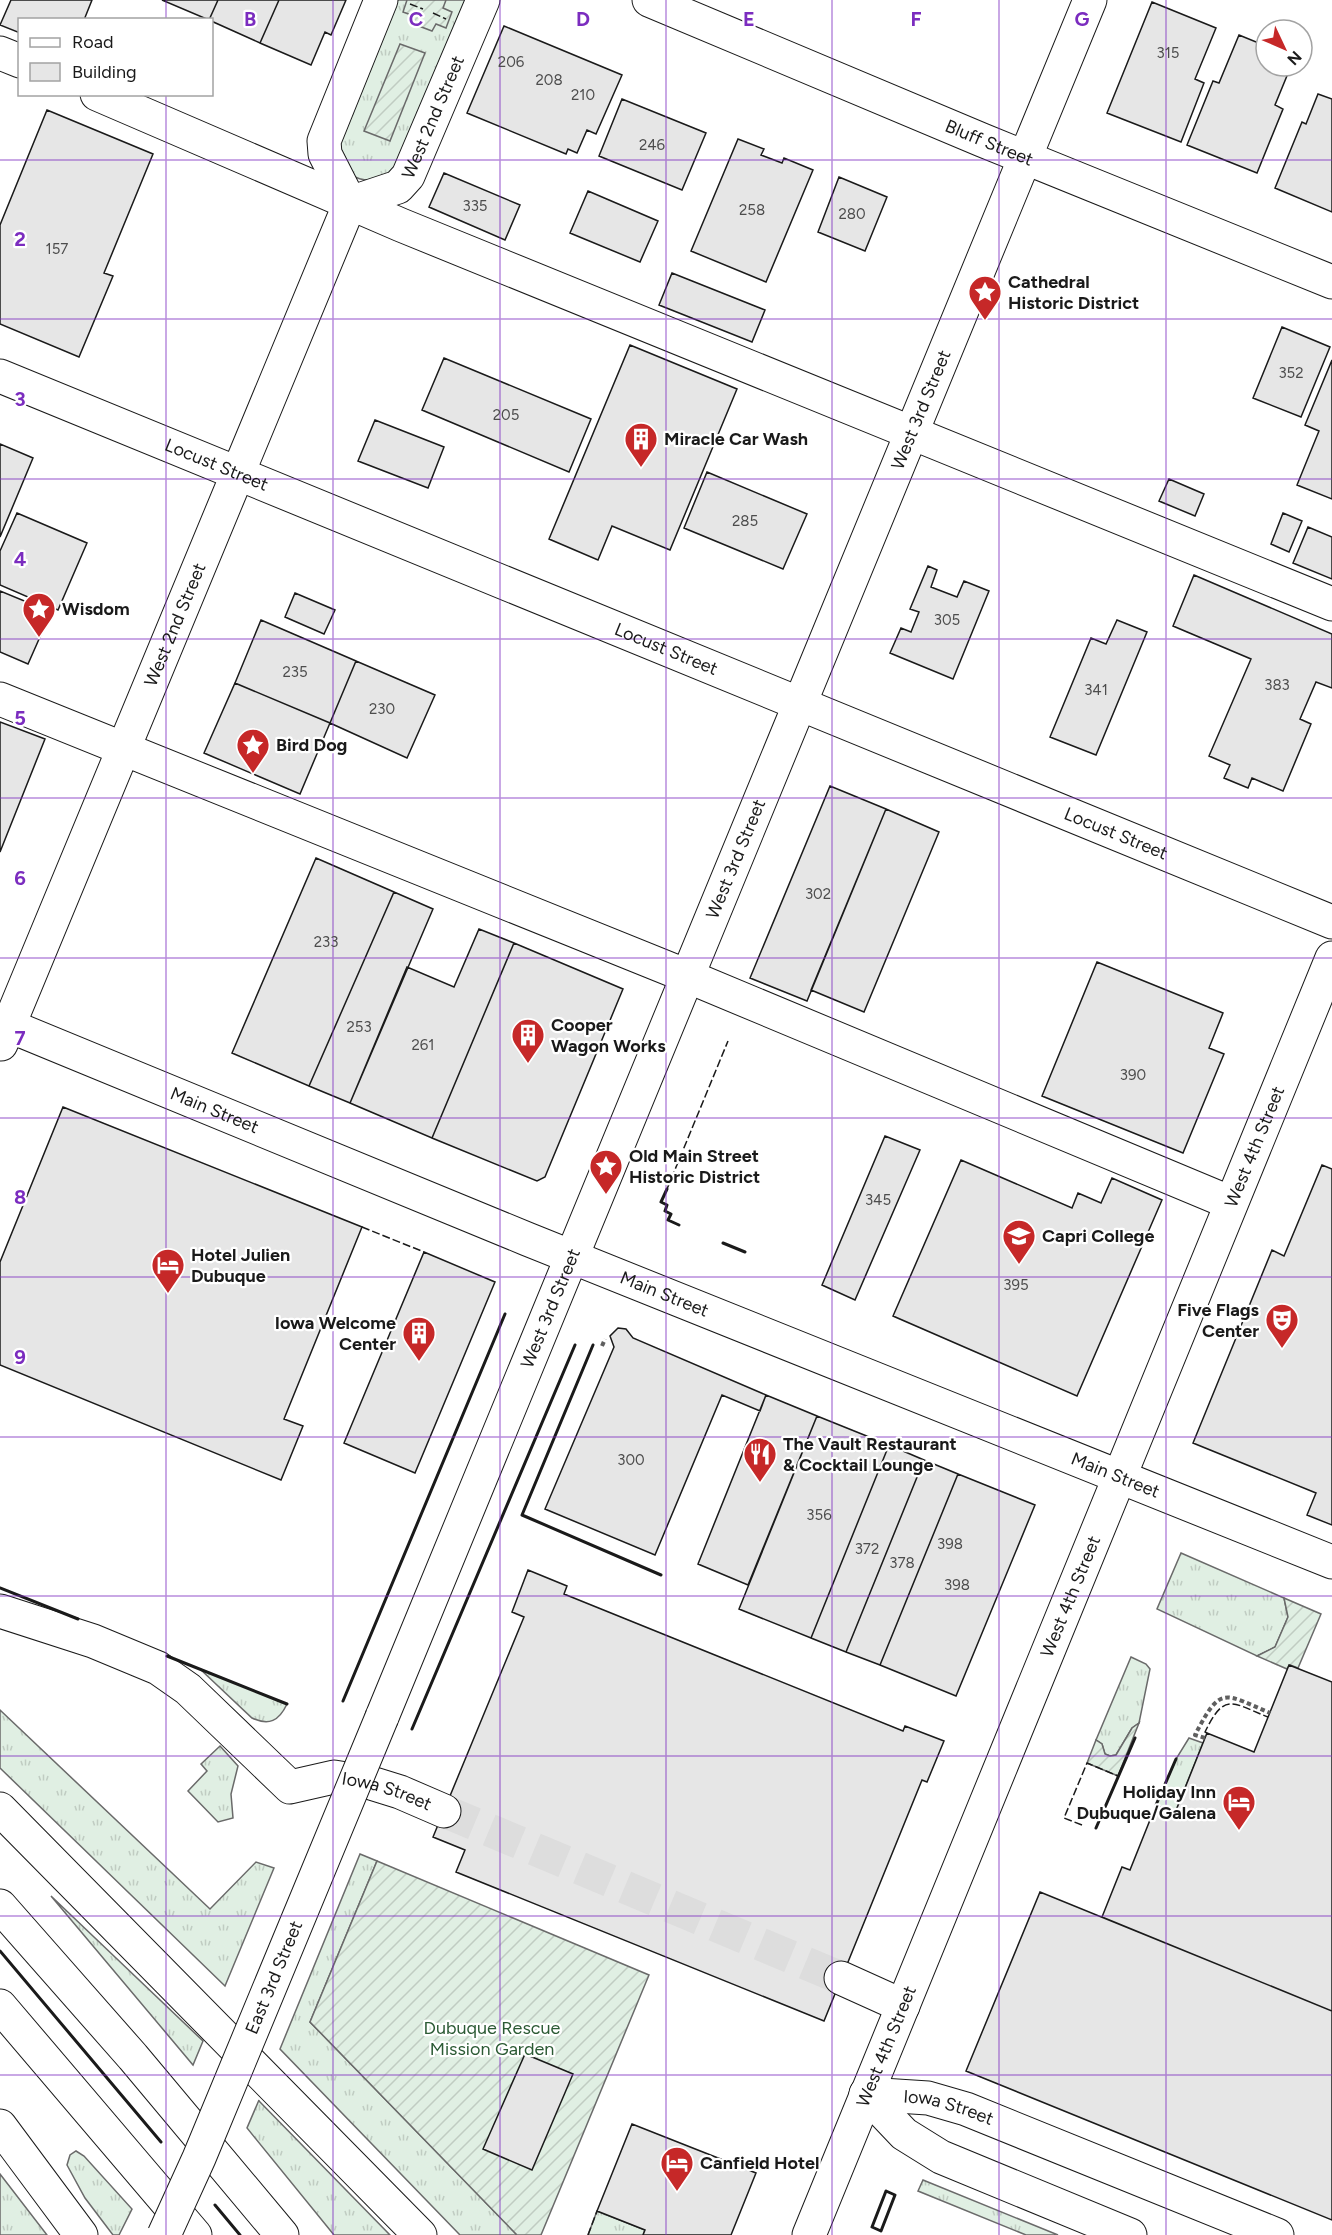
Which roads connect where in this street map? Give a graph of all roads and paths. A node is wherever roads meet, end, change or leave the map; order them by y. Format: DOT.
graph roads {
  1 [pos="381,0"];
  2 [pos="483,0"];
  3 [pos="649,0"];
  4 [pos="1090,0"];
  5 [pos="0,53"];
  6 [pos="18,60"];
  7 [pos="102,96"];
  8 [pos="1026,157"];
  9 [pos="350,203"];
  10 [pos="1332,282"];
  11 [pos="0,376"];
  12 [pos="912,433"];
  13 [pos="238,474"];
  14 [pos="1332,604"];
  15 [pos="0,699"];
  16 [pos="799,705"];
  17 [pos="123,749"];
  18 [pos="1332,922"];
  19 [pos="1332,957"];
  20 [pos="687,976"];
  21 [pos="3,1031"];
  22 [pos="1231,1203"];
  23 [pos="571,1256"];
  24 [pos="605,1339"];
  25 [pos="602,1346"];
  26 [pos="1119,1476"];
  27 [pos="1332,1562"];
  28 [pos="0,1611"];
  29 [pos="1270,1713"];
  30 [pos="382,1717"];
  31 [pos="1205,1738"];
  32 [pos="0,1809"];
  33 [pos="444,1811"];
  34 [pos="0,1906"];
  35 [pos="842,1978"];
  36 [pos="0,2006"];
  37 [pos="903,2006"];
  38 [pos="866,2094"];
  39 [pos="0,2126"];
  40 [pos="81,2235"];
  41 [pos="164,2235"];
  42 [pos="195,2235"];
  43 [pos="282,2235"];
  44 [pos="420,2235"];
  45 [pos="809,2235"];
  46 [pos="1130,2235"];
  47 [pos="1277,2235"];
  1 -- 9 [label="main road"];
  2 -- 9 [label="main road, West 2nd Street"];
  3 -- 8 [label="main road, Bluff Street"];
  4 -- 8 [label="main road, West 3rd Street"];
  5 -- 6 [label="main road"];
  7 -- 9 [label="main road"];
  8 -- 10 [label="main road, Bluff Street"];
  8 -- 12 [label="main road, West 3rd Street"];
  9 -- 12 [label="main road"];
  9 -- 13 [label="main road, West 2nd Street"];
  11 -- 13 [label="main road, Locust Street"];
  12 -- 14 [label="main road"];
  12 -- 16 [label="main road, West 3rd Street"];
  13 -- 16 [label="main road, Locust Street"];
  13 -- 17 [label="main road, West 2nd Street"];
  15 -- 17 [label="main road"];
  16 -- 18 [label="main road, Locust Street"];
  16 -- 20 [label="main road, West 3rd Street"];
  17 -- 20 [label="main road"];
  17 -- 21 [label="main road, West 2nd Street"];
  19 -- 22 [label="main road, West 4th Street"];
  20 -- 22 [label="main road"];
  20 -- 23 [label="main road, West 3rd Street"];
  21 -- 23 [label="main road, Main Street"];
  22 -- 26 [label="main road, West 4th Street"];
  23 -- 26 [label="main road, Main Street"];
  23 -- 30 [label="main road, West 3rd Street"];
  24 -- 25 [label="path"];
  26 -- 27 [label="main road, Main Street"];
  26 -- 37 [label="main road, West 4th Street"];
  28 -- 33 [label="main road, Iowa Street"];
  29 -- 31 [label="path"];
  30 -- 41 [label="main road, East 3rd Street, bridge"];
  32 -- 44 [label="main road"];
  34 -- 43 [label="main road"];
  35 -- 37 [label="main road"];
  36 -- 42 [label="main road"];
  37 -- 38 [label="main road, West 4th Street"];
  38 -- 45 [label="main road, West 4th Street"];
  38 -- 46 [label="main road, Iowa Street"];
  38 -- 47 [label="main road, Iowa Street"];
  39 -- 40 [label="main road"];
}
